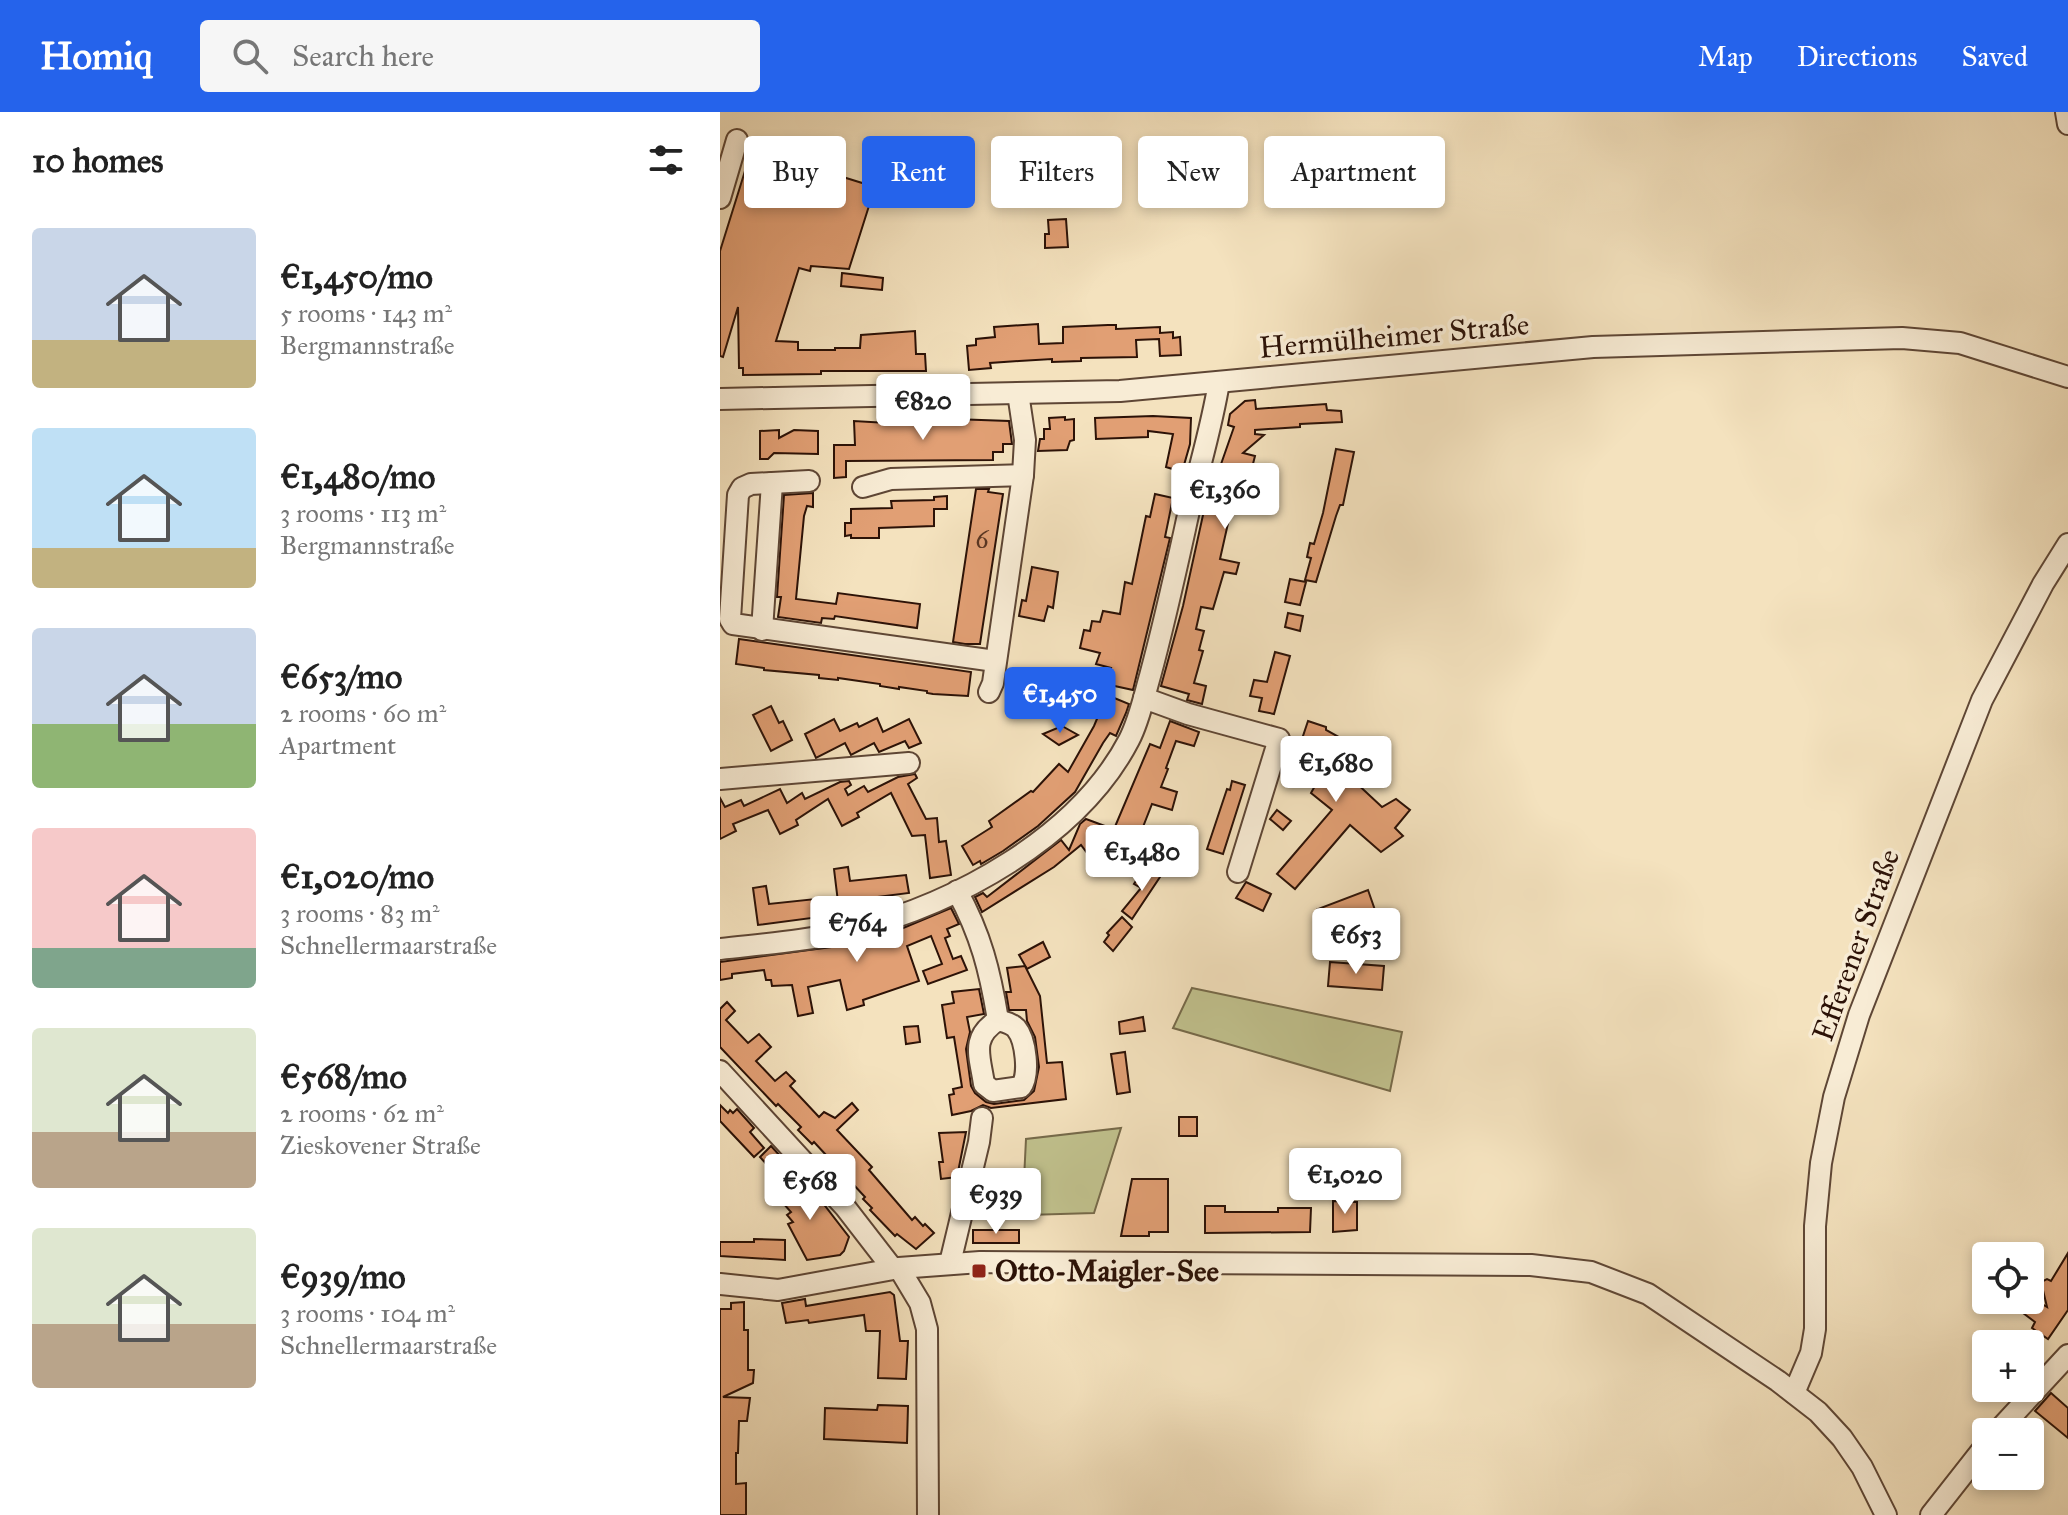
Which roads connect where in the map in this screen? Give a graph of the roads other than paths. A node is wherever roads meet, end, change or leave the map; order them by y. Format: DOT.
graph roads {
  1 [pos="2066,112"];
  2 [pos="2068,124"];
  3 [pos="737,140"];
  4 [pos="720,198"];
  5 [pos="2067,373"];
  6 [pos="1219,382"];
  7 [pos="1018,393"];
  8 [pos="720,399"];
  9 [pos="1023,475"];
  10 [pos="809,481"];
  11 [pos="772,483"];
  12 [pos="863,487"];
  13 [pos="2068,544"];
  14 [pos="762,630"];
  15 [pos="995,661"];
  16 [pos="989,692"];
  17 [pos="1144,698"];
  18 [pos="909,763"];
  19 [pos="720,779"];
  20 [pos="1238,872"];
  21 [pos="957,891"];
  22 [pos="720,949"];
  23 [pos="998,1020"];
  24 [pos="720,1071"];
  25 [pos="982,1118"];
  26 [pos="950,1263"];
  27 [pos="896,1268"];
  28 [pos="720,1284"];
  29 [pos="2068,1355"];
  30 [pos="1794,1393"];
  31 [pos="2010,1418"];
  32 [pos="1972,1463"];
  33 [pos="928,1515"];
  34 [pos="1886,1515"];
  35 [pos="1931,1515"];
  1 -- 2 [label="street"];
  3 -- 4 [label="street"];
  5 -- 6 [label="street, Hermülheimer Straße"];
  6 -- 7 [label="street, Hermülheimer Straße"];
  6 -- 17 [label="street"];
  7 -- 8 [label="street, Hermülheimer Straße"];
  7 -- 9 [label="street"];
  9 -- 12 [label="street"];
  9 -- 15 [label="street"];
  10 -- 11 [label="street"];
  11 -- 14 [label="street"];
  11 -- 14 [label="street"];
  13 -- 30 [label="street, Efferener Straße"];
  14 -- 15 [label="street"];
  15 -- 16 [label="street"];
  17 -- 20 [label="street"];
  17 -- 21 [label="street"];
  18 -- 19 [label="street"];
  21 -- 22 [label="street"];
  21 -- 23 [label="street"];
  24 -- 27 [label="street"];
  25 -- 26 [label="street"];
  26 -- 27 [label="street"];
  26 -- 30 [label="street"];
  27 -- 28 [label="street"];
  27 -- 33 [label="street"];
  29 -- 31 [label="street"];
  30 -- 34 [label="street"];
  32 -- 35 [label="street"];
}
